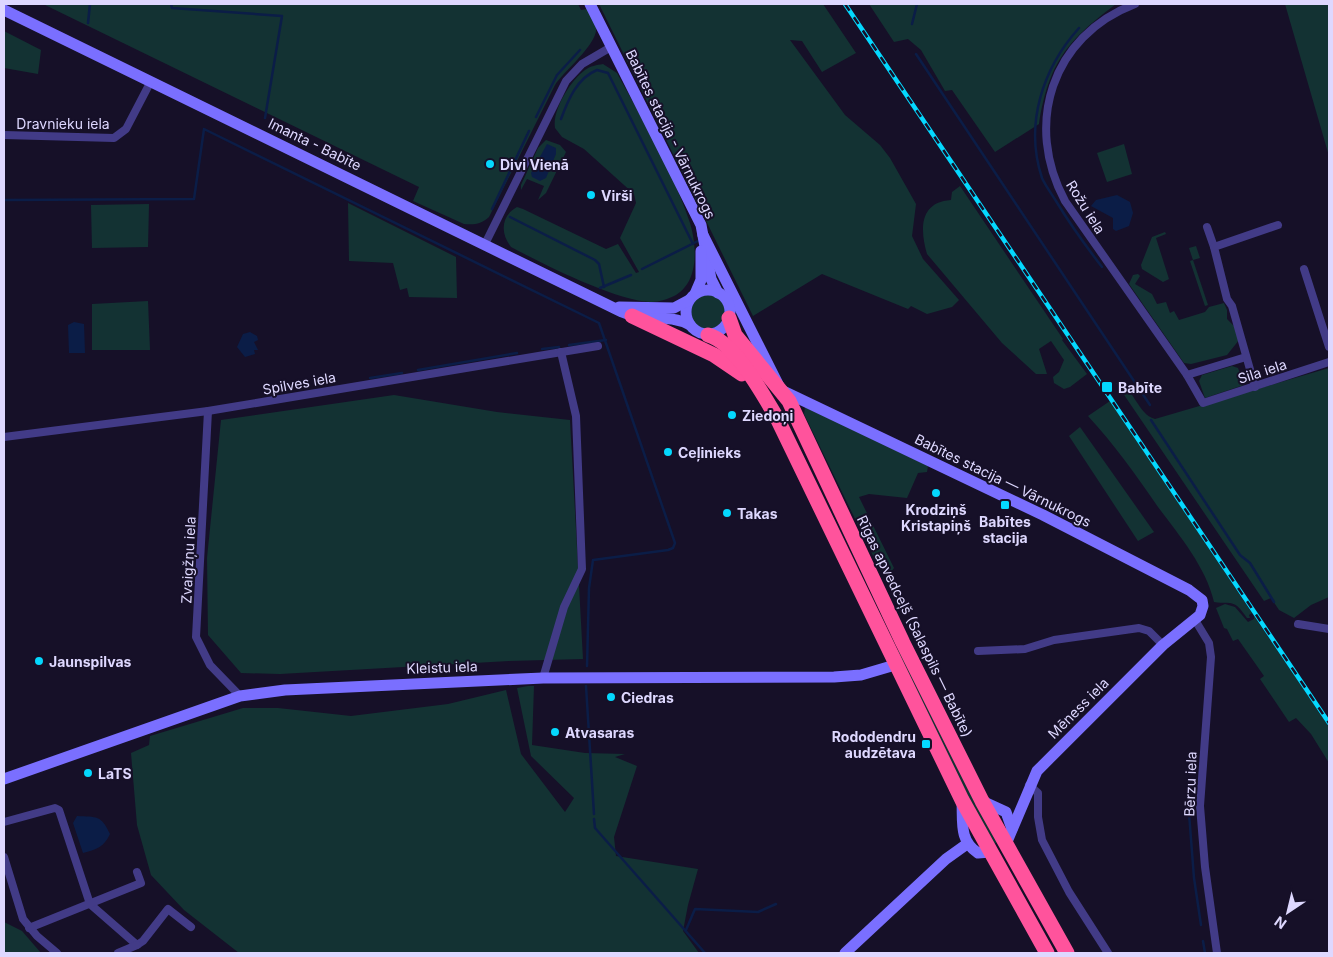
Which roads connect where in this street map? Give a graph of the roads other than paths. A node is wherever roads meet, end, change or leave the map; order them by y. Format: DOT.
graph roads {
  1 [pos="590,4"];
  2 [pos="1135,4"];
  3 [pos="4,10"];
  4 [pos="611,47"];
  5 [pos="151,81"];
  6 [pos="4,135"];
  7 [pos="1278,225"];
  8 [pos="1207,227"];
  9 [pos="703,235"];
  10 [pos="485,244"];
  11 [pos="1214,246"];
  12 [pos="1304,269"];
  13 [pos="718,293"];
  14 [pos="692,297"];
  15 [pos="612,307"];
  16 [pos="632,316"];
  17 [pos="729,318"];
  18 [pos="690,325"];
  19 [pos="708,335"];
  20 [pos="598,346"];
  21 [pos="1329,347"];
  22 [pos="561,352"];
  23 [pos="1246,357"];
  24 [pos="1329,362"];
  25 [pos="1188,375"];
  26 [pos="1255,387"];
  27 [pos="781,390"];
  28 [pos="761,392"];
  29 [pos="1203,403"];
  30 [pos="208,411"];
  31 [pos="4,437"];
  32 [pos="1203,606"];
  33 [pos="1195,620"];
  34 [pos="1298,624"];
  35 [pos="1329,630"];
  36 [pos="1163,645"];
  37 [pos="978,652"];
  38 [pos="895,665"];
  39 [pos="543,678"];
  40 [pos="240,696"];
  41 [pos="4,779"];
  42 [pos="1029,785"];
  43 [pos="1024,798"];
  44 [pos="962,800"];
  45 [pos="982,801"];
  46 [pos="1001,810"];
  47 [pos="4,822"];
  48 [pos="1012,829"];
  49 [pos="968,844"];
  50 [pos="1006,844"];
  51 [pos="990,852"];
  52 [pos="4,857"];
  53 [pos="137,872"];
  54 [pos="90,904"];
  55 [pos="190,927"];
  56 [pos="29,928"];
  57 [pos="136,945"];
  58 [pos="57,953"];
  59 [pos="118,953"];
  60 [pos="845,953"];
  61 [pos="1047,953"];
  62 [pos="1067,953"];
  63 [pos="1108,953"];
  64 [pos="1217,953"];
  1 -- 4 [label="main road, Babītes stacija - Vārnukrogs"];
  2 -- 25 [label="street, Rožu iela"];
  3 -- 5 [label="main road, Imanta - Babīte"];
  4 -- 9 [label="main road, Babītes stacija - Vārnukrogs"];
  4 -- 10 [label="street"];
  5 -- 6 [label="street, Dravnieku iela"];
  5 -- 10 [label="main road, Imanta - Babīte"];
  7 -- 11 [label="street"];
  8 -- 11 [label="street"];
  9 -- 13 [label="main road, Babītes stacija - Vārnukrogs"];
  9 -- 14 [label="main road, Babītes stacija - Vārnukrogs"];
  9 -- 27 [label="main road"];
  10 -- 15 [label="main road, Imanta - Babīte"];
  11 -- 23 [label="street"];
  12 -- 21 [label="street"];
  13 -- 14 [label="main road"];
  13 -- 17 [label="main road"];
  14 -- 15 [label="main road, Imanta - Babīte"];
  14 -- 18 [label="main road"];
  15 -- 16 [label="main road, Imanta - Babīte"];
  16 -- 18 [label="main road, Imanta - Babīte"];
  16 -- 28 [label="highway"];
  17 -- 19 [label="main road"];
  17 -- 27 [label="highway, Rīgas apvedceļš (Salaspils — Babīte)"];
  18 -- 19 [label="main road"];
  19 -- 28 [label="highway"];
  20 -- 22 [label="street, Spilves iela"];
  22 -- 30 [label="street, Spilves iela"];
  22 -- 39 [label="street"];
  23 -- 25 [label="street"];
  23 -- 26 [label="street"];
  24 -- 26 [label="street, Sila iela"];
  25 -- 29 [label="street, Rožu iela"];
  26 -- 29 [label="street, Sila iela"];
  27 -- 32 [label="main road, Babītes stacija — Vārnukrogs"];
  27 -- 45 [label="highway, Rīgas apvedceļš (Salaspils — Babīte)"];
  28 -- 38 [label="highway"];
  30 -- 31 [label="street, Spilves iela"];
  30 -- 40 [label="street, Zvaigžņu iela"];
  32 -- 33 [label="main road, Mēness iela"];
  33 -- 36 [label="main road, Mēness iela"];
  33 -- 64 [label="street, Bērzu iela"];
  34 -- 35 [label="street"];
  36 -- 37 [label="street"];
  36 -- 42 [label="main road, Mēness iela"];
  38 -- 39 [label="main road, Kleistu iela"];
  38 -- 44 [label="highway"];
  39 -- 40 [label="main road, Kleistu iela"];
  40 -- 41 [label="main road, Kleistu iela"];
  42 -- 43 [label="main road, Mēness iela"];
  42 -- 63 [label="street"];
  43 -- 46 [label="main road"];
  43 -- 48 [label="main road, Mēness iela"];
  44 -- 49 [label="main road"];
  44 -- 51 [label="highway"];
  45 -- 46 [label="main road"];
  45 -- 50 [label="highway, Rīgas apvedceļš (Salaspils — Babīte)"];
  46 -- 48 [label="main road"];
  47 -- 54 [label="street"];
  48 -- 50 [label="main road, Mēness iela"];
  49 -- 51 [label="main road"];
  49 -- 60 [label="main road"];
  50 -- 62 [label="highway, Rīgas apvedceļš (Salaspils — Babīte)"];
  51 -- 61 [label="highway"];
  52 -- 56 [label="street"];
  53 -- 54 [label="street"];
  54 -- 56 [label="street"];
  54 -- 57 [label="street"];
  55 -- 57 [label="street"];
  56 -- 58 [label="street"];
  57 -- 59 [label="street"];
}
